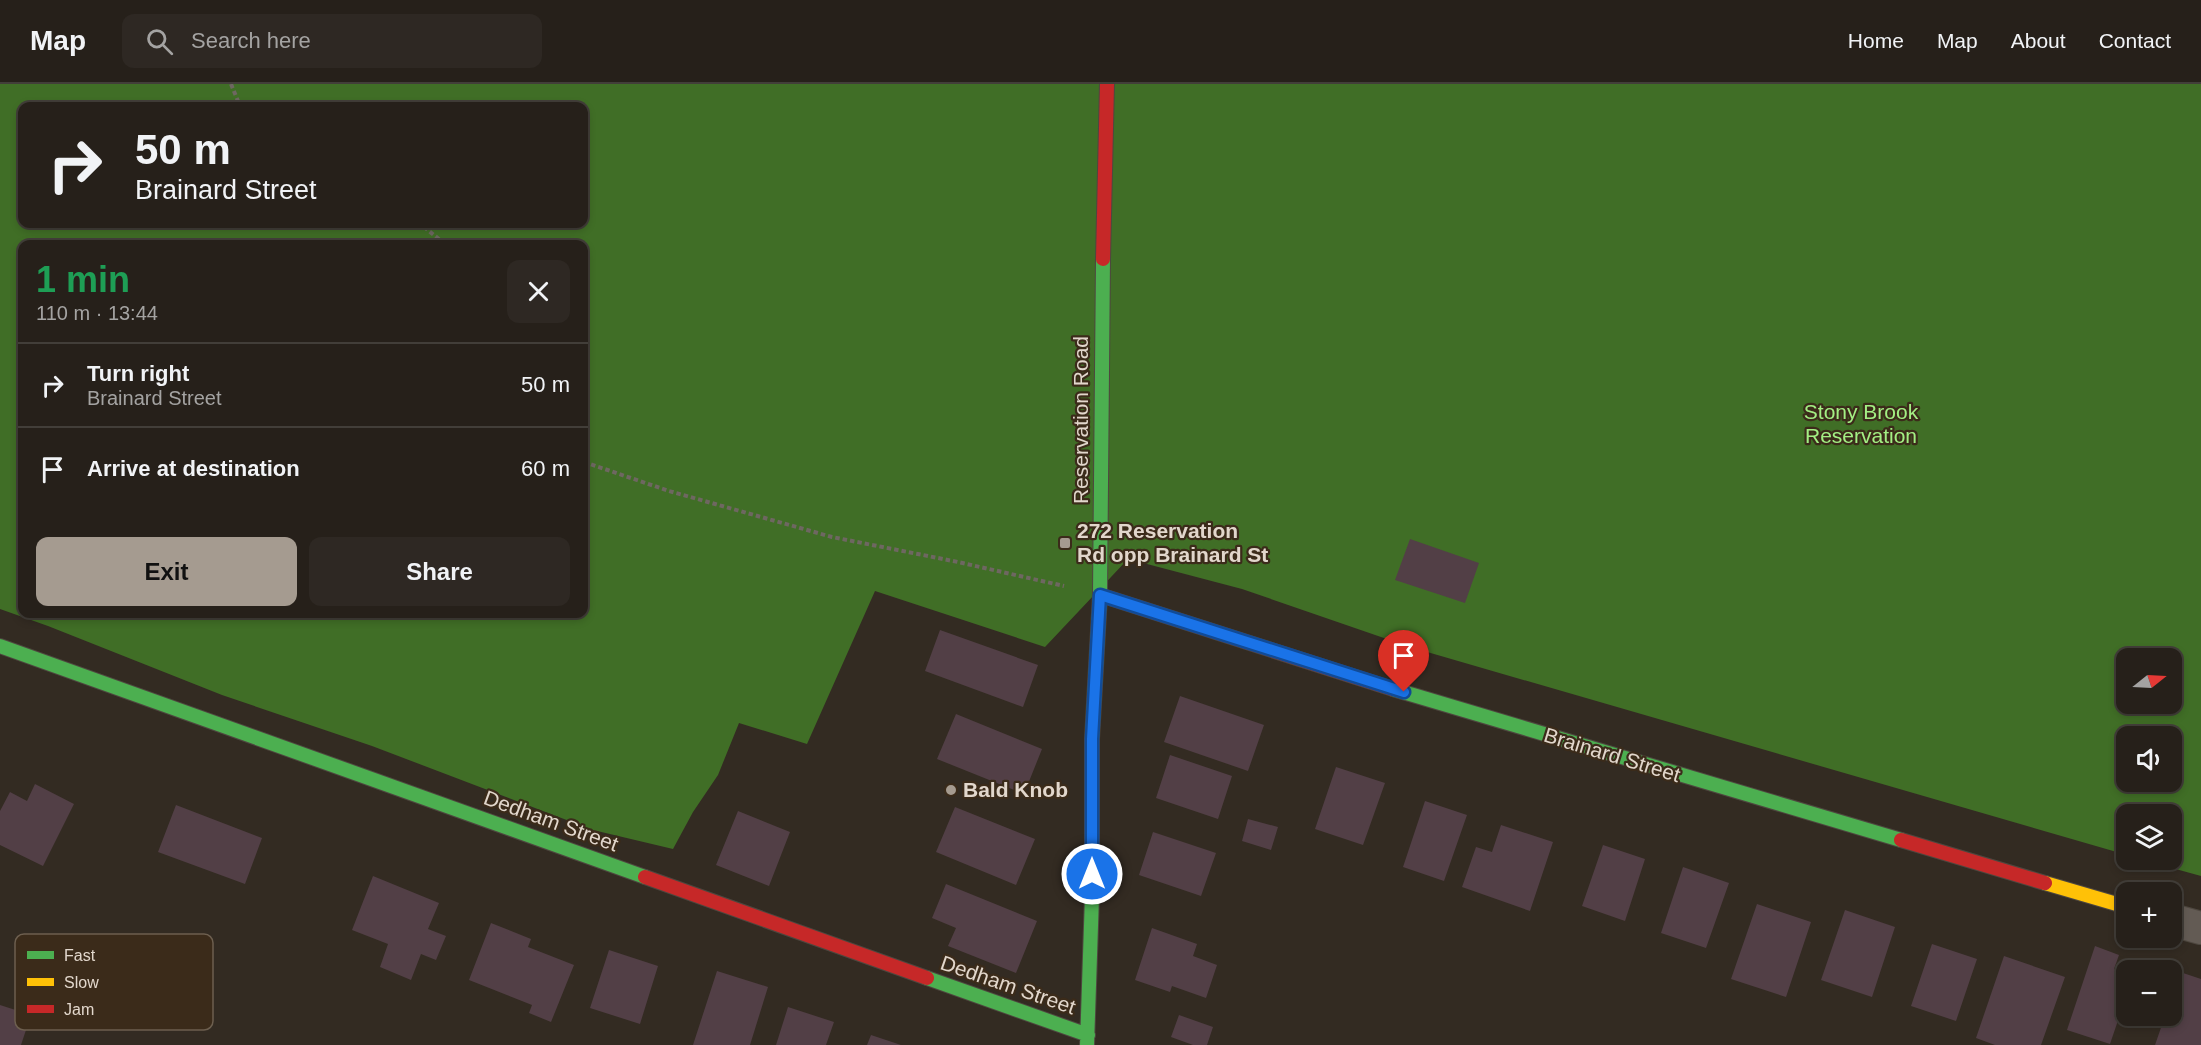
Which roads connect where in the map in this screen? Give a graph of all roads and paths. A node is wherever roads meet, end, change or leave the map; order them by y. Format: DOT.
graph roads {
  1 [pos="231,84"];
  2 [pos="1107,84"];
  3 [pos="238,102"];
  4 [pos="425,228"];
  5 [pos="440,240"];
  6 [pos="588,463"];
  7 [pos="1100,595"];
  8 [pos="0,646"];
  9 [pos="2116,904"];
  10 [pos="2182,923"];
  11 [pos="2201,928"];
  12 [pos="1087,1040"];
  1 -- 3 [label="path"];
  2 -- 7 [label="street, Reservation Road"];
  4 -- 5 [label="path"];
  6 -- 7 [label="path"];
  7 -- 9 [label="street, Brainard Street"];
  7 -- 12 [label="street, Reservation Road"];
  8 -- 12 [label="street, Dedham Street"];
  10 -- 11 [label="street"];
}
